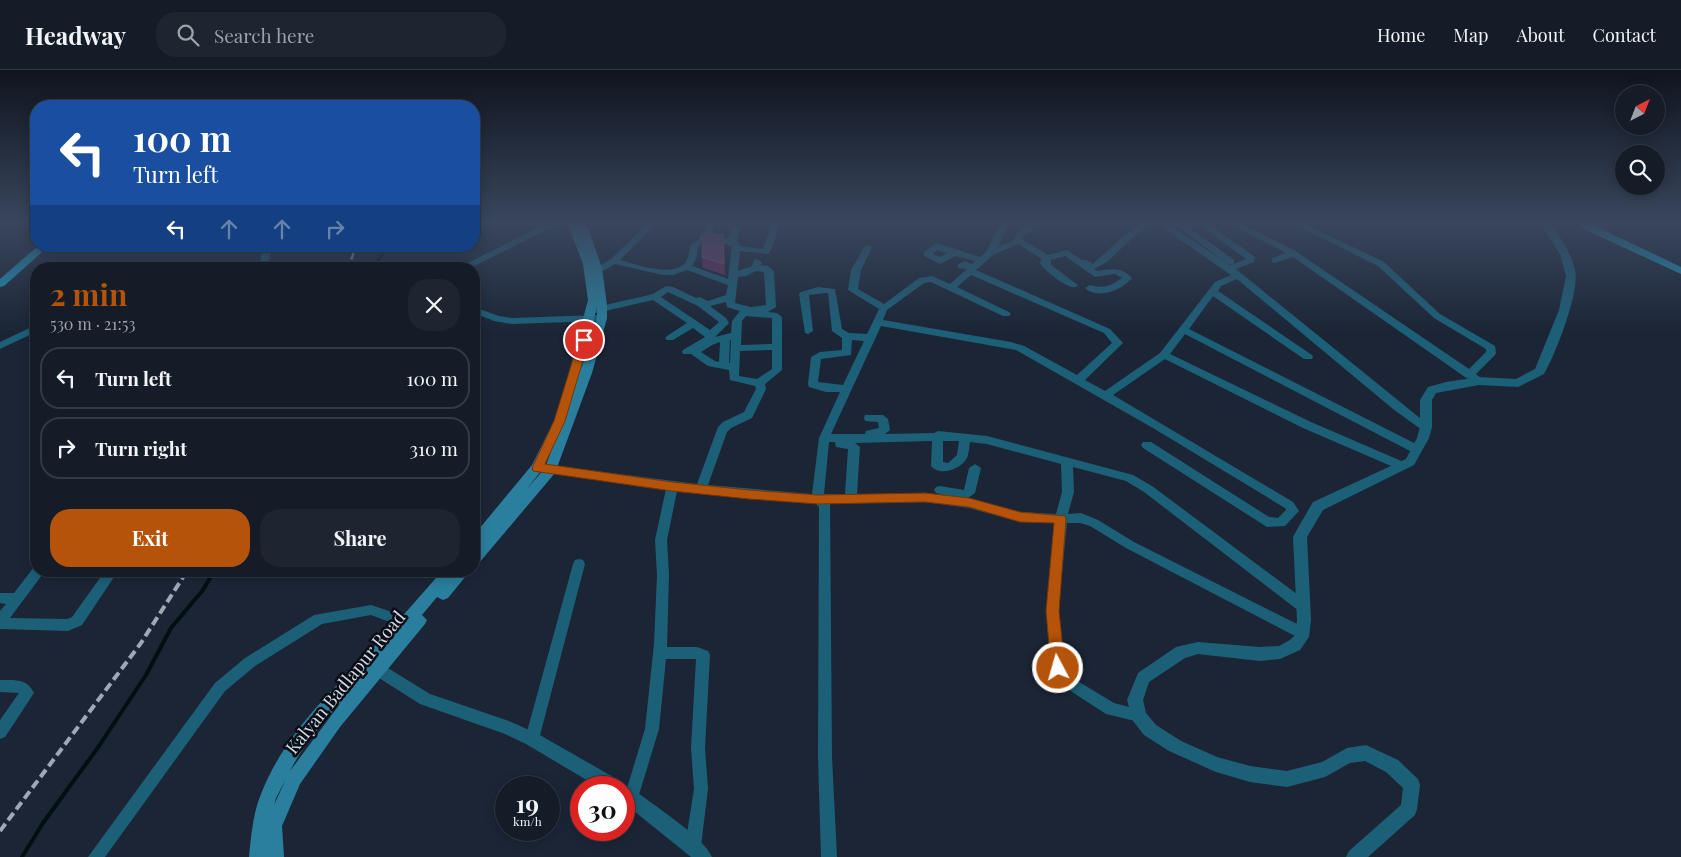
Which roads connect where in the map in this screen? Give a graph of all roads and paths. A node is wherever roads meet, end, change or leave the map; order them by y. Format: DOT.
graph roads {
  1 [pos="1047,258"];
  2 [pos="25,259"];
  3 [pos="590,259"];
  4 [pos="616,259"];
  5 [pos="692,259"];
  6 [pos="734,259"];
  7 [pos="756,259"];
  8 [pos="862,259"];
  9 [pos="963,259"];
  10 [pos="983,259"];
  11 [pos="1075,259"];
  12 [pos="1079,259"];
  13 [pos="1103,259"];
  14 [pos="1217,259"];
  15 [pos="1221,259"];
  16 [pos="1251,259"];
  17 [pos="1279,259"];
  18 [pos="1300,259"];
  19 [pos="1370,259"];
  20 [pos="1565,259"];
  21 [pos="1654,259"];
  22 [pos="1275,260"];
  23 [pos="22,261"];
  24 [pos="614,261"];
  25 [pos="961,266"];
  26 [pos="975,266"];
  27 [pos="754,268"];
  28 [pos="685,269"];
  29 [pos="1235,270"];
  30 [pos="1681,271"];
  31 [pos="594,273"];
  32 [pos="0,275"];
  33 [pos="732,279"];
  34 [pos="0,284"];
  35 [pos="1073,285"];
  36 [pos="951,288"];
  37 [pos="1090,288"];
  38 [pos="1212,291"];
  39 [pos="655,297"];
  40 [pos="731,297"];
  41 [pos="696,303"];
  42 [pos="884,308"];
  43 [pos="480,312"];
  44 [pos="596,314"];
  45 [pos="679,314"];
  46 [pos="1006,314"];
  47 [pos="878,322"];
  48 [pos="693,324"];
  49 [pos="1184,330"];
  50 [pos="30,331"];
  51 [pos="808,331"];
  52 [pos="674,332"];
  53 [pos="710,335"];
  54 [pos="847,336"];
  55 [pos="731,337"];
  56 [pos="871,338"];
  57 [pos="0,346"];
  58 [pos="778,347"];
  59 [pos="735,348"];
  60 [pos="687,352"];
  61 [pos="847,353"];
  62 [pos="1164,355"];
  63 [pos="862,357"];
  64 [pos="1308,357"];
  65 [pos="729,367"];
  66 [pos="1474,378"];
  67 [pos="1078,380"];
  68 [pos="759,383"];
  69 [pos="846,389"];
  70 [pos="1106,396"];
  71 [pos="869,418"];
  72 [pos="1426,427"];
  73 [pos="938,435"];
  74 [pos="862,436"];
  75 [pos="825,437"];
  76 [pos="965,437"];
  77 [pos="1147,445"];
  78 [pos="1416,450"];
  79 [pos="1067,463"];
  80 [pos="1402,466"];
  81 [pos="537,468"];
  82 [pos="976,468"];
  83 [pos="551,470"];
  84 [pos="672,486"];
  85 [pos="701,489"];
  86 [pos="940,491"];
  87 [pos="851,498"];
  88 [pos="818,499"];
  89 [pos="1060,519"];
  90 [pos="480,539"];
  91 [pos="480,539"];
  92 [pos="579,564"];
  93 [pos="33,577"];
  94 [pos="108,577"];
  95 [pos="446,577"];
  96 [pos="457,577"];
  97 [pos="0,598"];
  98 [pos="16,599"];
  99 [pos="1304,607"];
  100 [pos="0,622"];
  101 [pos="411,623"];
  102 [pos="1302,633"];
  103 [pos="660,653"];
  104 [pos="373,665"];
  105 [pos="0,686"];
  106 [pos="1139,716"];
  107 [pos="0,732"];
  108 [pos="532,739"];
  109 [pos="595,776"];
  110 [pos="635,779"];
  111 [pos="635,802"];
  112 [pos="698,852"];
  113 [pos="96,857"];
  114 [pos="258,857"];
  115 [pos="275,857"];
  116 [pos="829,857"];
  117 [pos="1356,857"];
  1 -- 35 [label="street"];
  2 -- 23 [label="main road"];
  3 -- 31 [label="main road"];
  4 -- 24 [label="street"];
  5 -- 28 [label="street"];
  6 -- 33 [label="street"];
  7 -- 27 [label="street"];
  8 -- 42 [label="street"];
  9 -- 26 [label="street"];
  10 -- 26 [label="street"];
  11 -- 37 [label="street"];
  12 -- 13 [label="street"];
  14 -- 29 [label="street"];
  15 -- 29 [label="street"];
  16 -- 29 [label="street"];
  17 -- 22 [label="street"];
  18 -- 66 [label="street"];
  19 -- 66 [label="street"];
  20 -- 66 [label="street"];
  21 -- 30 [label="main road"];
  23 -- 32 [label="main road"];
  23 -- 34 [label="main road"];
  24 -- 28 [label="street"];
  24 -- 31 [label="street"];
  25 -- 26 [label="street"];
  26 -- 36 [label="street"];
  26 -- 67 [label="street"];
  27 -- 33 [label="street"];
  27 -- 40 [label="street"];
  28 -- 33 [label="street"];
  28 -- 40 [label="street"];
  29 -- 38 [label="street"];
  29 -- 72 [label="street"];
  31 -- 44 [label="main road"];
  33 -- 40 [label="street"];
  36 -- 42 [label="street"];
  36 -- 46 [label="street"];
  38 -- 49 [label="street"];
  38 -- 64 [label="street"];
  39 -- 41 [label="street"];
  39 -- 44 [label="street"];
  39 -- 45 [label="street"];
  41 -- 45 [label="street"];
  41 -- 53 [label="street"];
  42 -- 47 [label="street"];
  43 -- 44 [label="street"];
  44 -- 81 [label="main road"];
  44 -- 83 [label="main road"];
  45 -- 48 [label="street"];
  47 -- 56 [label="street"];
  47 -- 67 [label="street"];
  48 -- 52 [label="street"];
  48 -- 53 [label="street"];
  49 -- 62 [label="street"];
  49 -- 78 [label="street"];
  50 -- 57 [label="street"];
  51 -- 54 [label="street"];
  53 -- 60 [label="street"];
  54 -- 56 [label="street"];
  54 -- 61 [label="street"];
  55 -- 58 [label="street"];
  55 -- 59 [label="street"];
  55 -- 65 [label="street"];
  55 -- 65 [label="street"];
  56 -- 63 [label="street"];
  58 -- 59 [label="street"];
  58 -- 68 [label="street"];
  59 -- 65 [label="street"];
  61 -- 63 [label="street"];
  61 -- 69 [label="street"];
  62 -- 70 [label="street"];
  62 -- 80 [label="street"];
  63 -- 69 [label="street"];
  65 -- 68 [label="street"];
  66 -- 72 [label="street"];
  67 -- 70 [label="street"];
  68 -- 85 [label="street"];
  69 -- 75 [label="street"];
  70 -- 77 [label="street"];
  71 -- 74 [label="street"];
  72 -- 78 [label="street"];
  73 -- 74 [label="street"];
  73 -- 76 [label="street"];
  73 -- 76 [label="street"];
  74 -- 75 [label="street"];
  75 -- 87 [label="street"];
  75 -- 88 [label="street"];
  76 -- 79 [label="street"];
  78 -- 80 [label="street"];
  79 -- 89 [label="street"];
  79 -- 99 [label="street"];
  80 -- 99 [label="street"];
  81 -- 83 [label="street"];
  81 -- 90 [label="main road"];
  82 -- 86 [label="street"];
  83 -- 84 [label="street"];
  83 -- 91 [label="main road"];
  84 -- 85 [label="street"];
  84 -- 103 [label="street"];
  85 -- 88 [label="street"];
  86 -- 87 [label="street"];
  86 -- 89 [label="street"];
  87 -- 88 [label="street"];
  88 -- 116 [label="street"];
  89 -- 102 [label="street"];
  89 -- 106 [label="street"];
  92 -- 108 [label="street"];
  93 -- 98 [label="street"];
  94 -- 100 [label="street"];
  95 -- 101 [label="main road"];
  96 -- 101 [label="main road, Kalyan Badlapur Road"];
  97 -- 98 [label="street"];
  98 -- 100 [label="street"];
  99 -- 102 [label="street"];
  101 -- 104 [label="main road, Kalyan Badlapur Road"];
  101 -- 113 [label="street"];
  102 -- 106 [label="street"];
  103 -- 110 [label="street"];
  103 -- 112 [label="street"];
  104 -- 108 [label="street"];
  104 -- 114 [label="main road"];
  104 -- 115 [label="main road, Kalyan Badlapur Road"];
  105 -- 107 [label="street"];
  106 -- 117 [label="street"];
  108 -- 109 [label="street"];
  111 -- 112 [label="street"];
}
